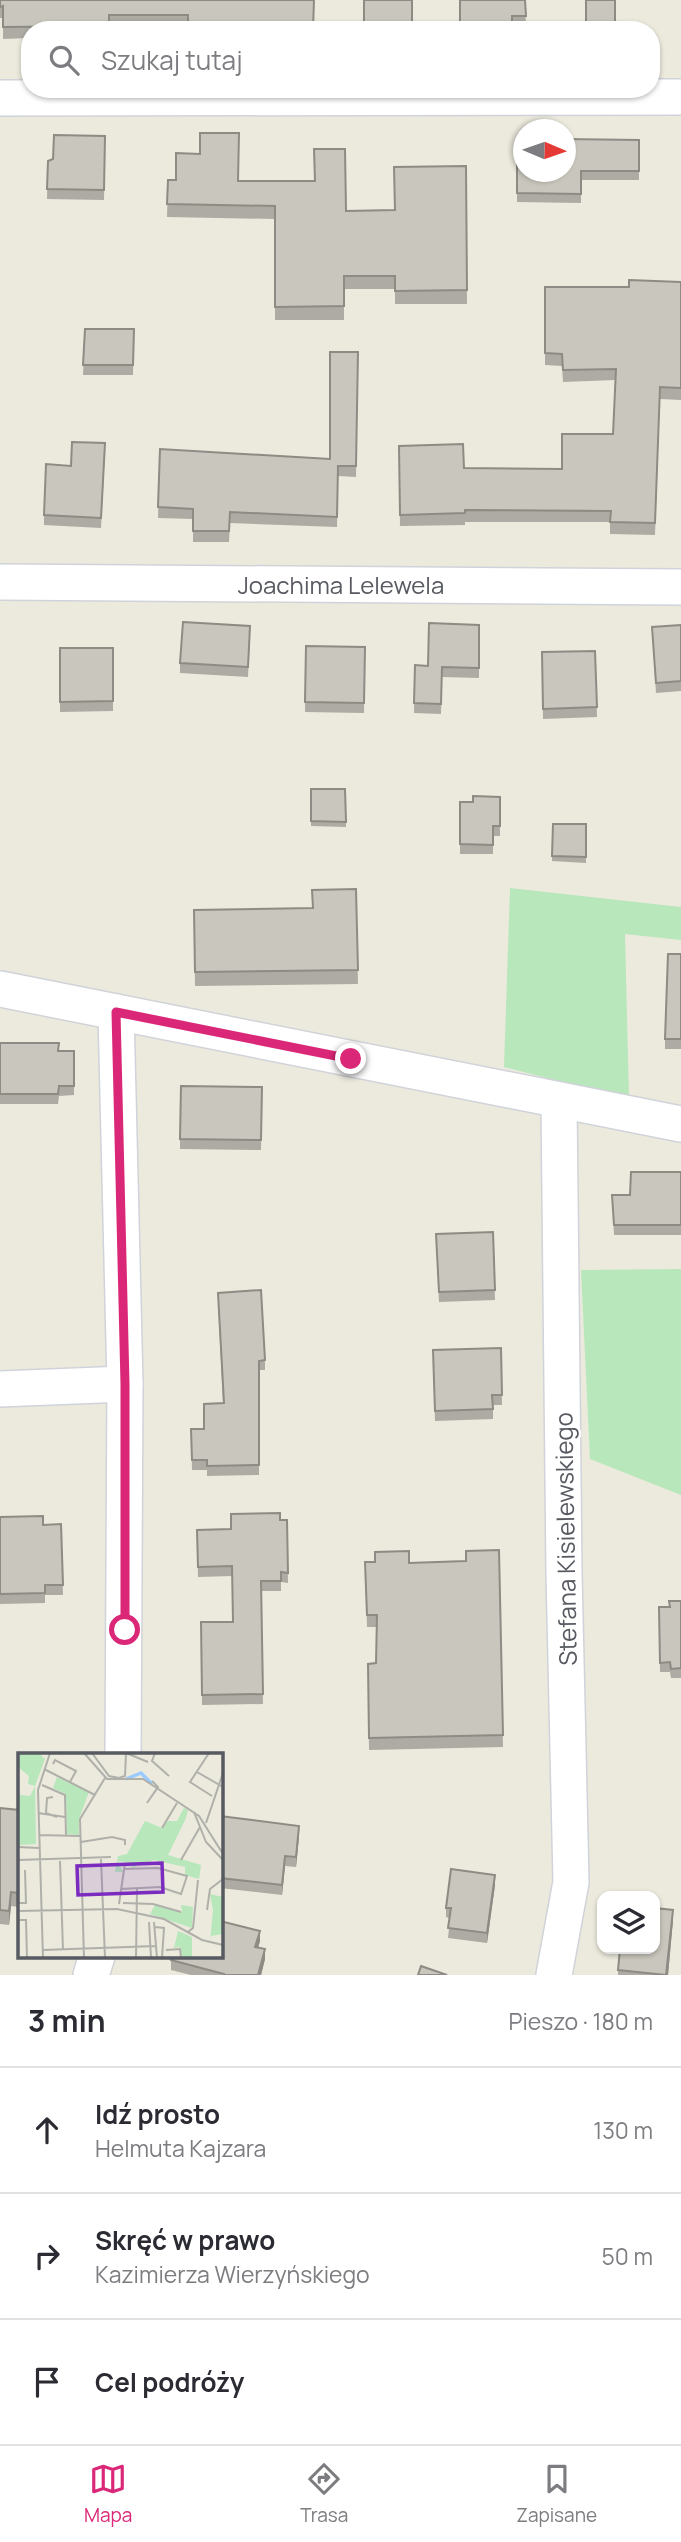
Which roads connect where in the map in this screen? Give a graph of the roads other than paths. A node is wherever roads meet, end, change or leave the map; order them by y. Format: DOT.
graph roads {
  1 [pos="660,97"];
  2 [pos="681,97"];
  3 [pos="0,98"];
  4 [pos="21,98"];
  5 [pos="0,582"];
  6 [pos="681,587"];
  7 [pos="0,989"];
  8 [pos="116,1012"];
  9 [pos="559,1101"];
  10 [pos="681,1124"];
  11 [pos="125,1384"];
  12 [pos="0,1389"];
  13 [pos="123,1753"];
  14 [pos="96,1958"];
  15 [pos="91,1975"];
  16 [pos="554,1975"];
  1 -- 2 [label="street"];
  3 -- 4 [label="street"];
  5 -- 6 [label="street, Joachima Lelewela"];
  7 -- 8 [label="street"];
  8 -- 9 [label="street"];
  8 -- 11 [label="street"];
  9 -- 10 [label="street"];
  9 -- 16 [label="street, Stefana Kisielewskiego"];
  11 -- 12 [label="street"];
  11 -- 13 [label="street"];
  14 -- 15 [label="street"];
}
